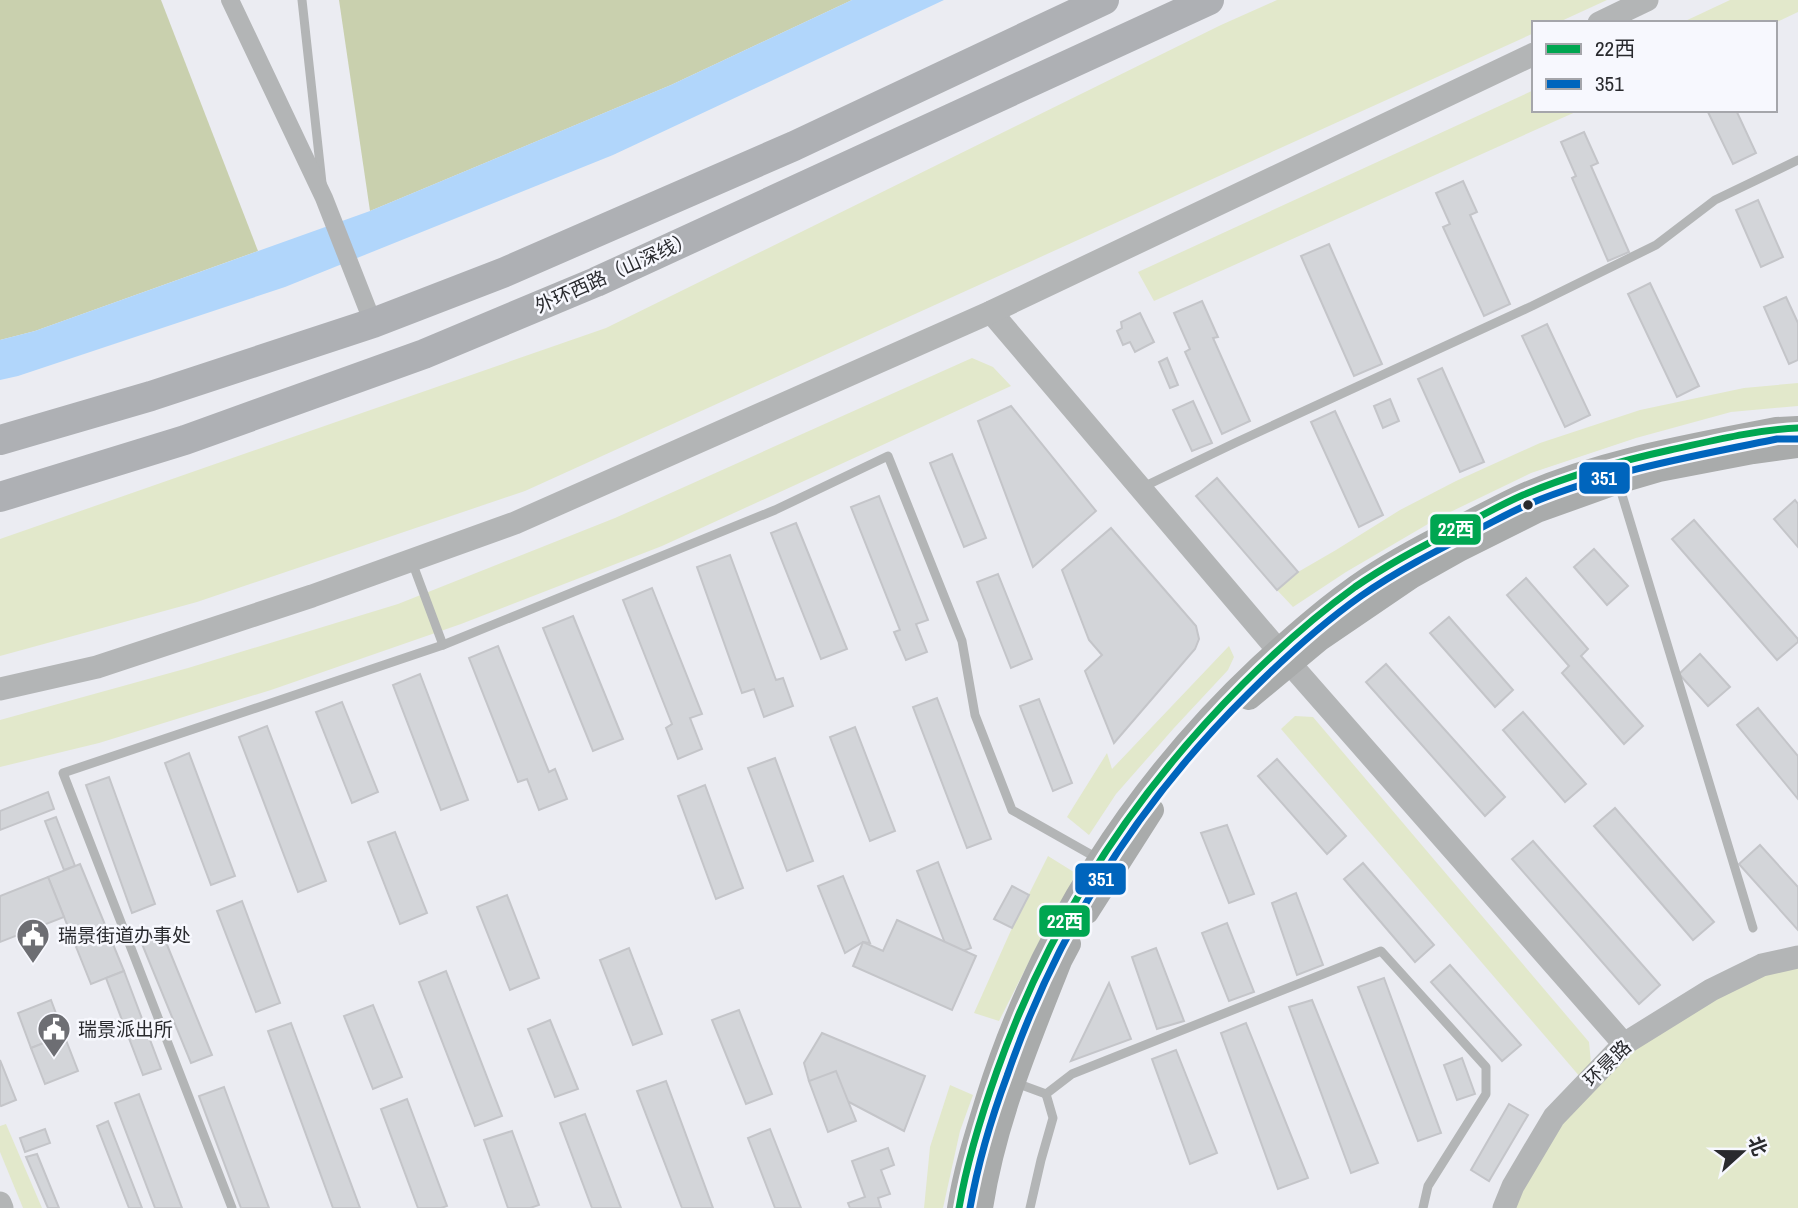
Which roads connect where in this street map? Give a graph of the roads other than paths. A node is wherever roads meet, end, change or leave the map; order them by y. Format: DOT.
graph roads {
  1 [pos="230,0"];
  2 [pos="302,0"];
  3 [pos="1104,0"];
  4 [pos="1209,0"];
  5 [pos="1647,0"];
  6 [pos="1603,21"];
  7 [pos="1532,55"];
  8 [pos="1798,160"];
  9 [pos="324,198"];
  10 [pos="991,312"];
  11 [pos="373,323"];
  12 [pos="1798,428"];
  13 [pos="0,440"];
  14 [pos="1798,446"];
  15 [pos="1615,473"];
  16 [pos="1142,488"];
  17 [pos="0,497"];
  18 [pos="411,561"];
  19 [pos="443,645"];
  20 [pos="1284,657"];
  21 [pos="0,689"];
  22 [pos="1098,859"];
  23 [pos="1753,928"];
  24 [pos="1798,957"];
  25 [pos="1624,1044"];
  26 [pos="1004,1079"];
  27 [pos="1046,1094"];
  28 [pos="232,1208"];
  29 [pos="959,1208"];
  30 [pos="981,1208"];
  31 [pos="1030,1208"];
  32 [pos="1423,1208"];
  33 [pos="1504,1208"];
  1 -- 9 [label="street"];
  2 -- 9 [label="lane"];
  3 -- 11 [label="highway"];
  4 -- 17 [label="highway, 外环西路（山深线）"];
  5 -- 6 [label="street"];
  7 -- 10 [label="street"];
  8 -- 16 [label="lane"];
  9 -- 11 [label="street"];
  10 -- 16 [label="street"];
  10 -- 18 [label="street"];
  11 -- 13 [label="highway"];
  12 -- 15 [label="main road"];
  14 -- 15 [label="main road"];
  15 -- 20 [label="main road"];
  15 -- 23 [label="lane"];
  16 -- 20 [label="street"];
  18 -- 19 [label="lane"];
  18 -- 21 [label="street"];
  19 -- 22 [label="lane"];
  19 -- 28 [label="lane"];
  20 -- 22 [label="main road"];
  20 -- 25 [label="street"];
  20 -- 26 [label="main road"];
  22 -- 26 [label="main road"];
  24 -- 25 [label="street, 环景路"];
  25 -- 33 [label="street, 环景路"];
  26 -- 27 [label="lane"];
  26 -- 29 [label="main road"];
  26 -- 30 [label="main road"];
  27 -- 31 [label="lane"];
  27 -- 32 [label="lane"];
}
